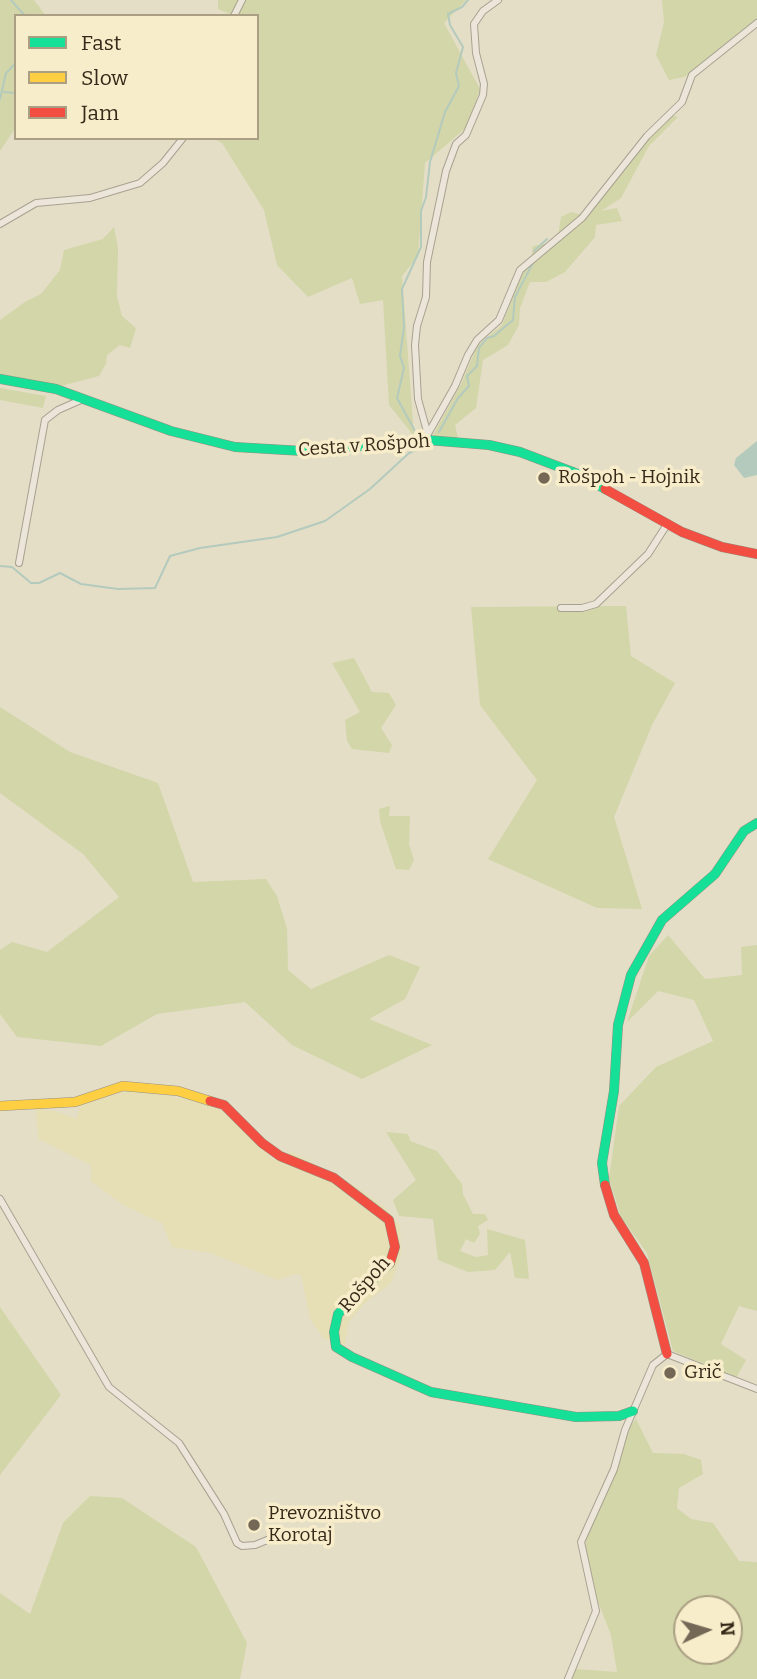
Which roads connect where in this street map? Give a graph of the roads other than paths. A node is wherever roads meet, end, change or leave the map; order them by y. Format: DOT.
graph roads {
  1 [pos="498,0"];
  2 [pos="757,23"];
  3 [pos="181,140"];
  4 [pos="0,224"];
  5 [pos="0,379"];
  6 [pos="83,399"];
  7 [pos="428,436"];
  8 [pos="668,523"];
  9 [pos="757,554"];
  10 [pos="19,563"];
  11 [pos="561,608"];
  12 [pos="757,823"];
  13 [pos="0,1106"];
  14 [pos="0,1199"];
  15 [pos="667,1354"];
  16 [pos="757,1389"];
  17 [pos="633,1411"];
  18 [pos="282,1534"];
  19 [pos="568,1679"];
  1 -- 7 [label="street"];
  2 -- 7 [label="street"];
  3 -- 4 [label="street"];
  5 -- 6 [label="street, Cesta v Rošpoh"];
  6 -- 7 [label="street, Cesta v Rošpoh"];
  6 -- 10 [label="street"];
  7 -- 8 [label="street, Cesta v Rošpoh"];
  8 -- 9 [label="street, Cesta v Rošpoh"];
  8 -- 11 [label="street"];
  12 -- 15 [label="street"];
  13 -- 17 [label="street, Rošpoh"];
  14 -- 18 [label="street"];
  15 -- 16 [label="street"];
  15 -- 17 [label="street"];
  17 -- 19 [label="street"];
}
